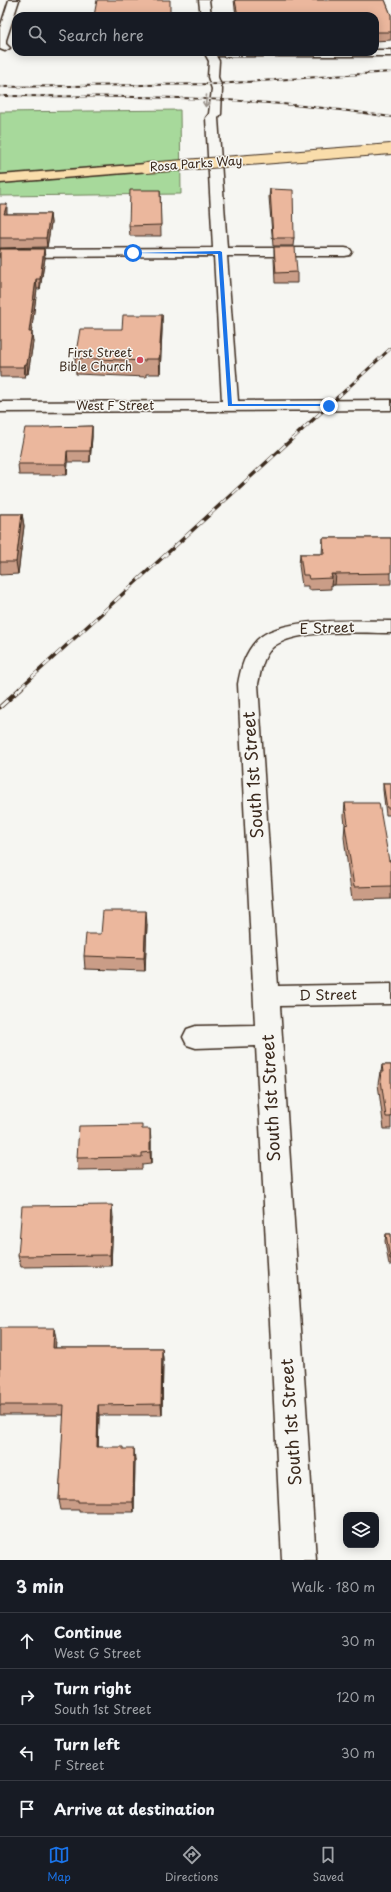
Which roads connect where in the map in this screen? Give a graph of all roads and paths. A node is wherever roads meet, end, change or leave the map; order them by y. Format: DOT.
graph roads {
  1 [pos="14,0"];
  2 [pos="204,0"];
  3 [pos="206,12"];
  4 [pos="2,48"];
  5 [pos="12,49"];
  6 [pos="379,53"];
  7 [pos="391,53"];
  8 [pos="206,56"];
  9 [pos="391,140"];
  10 [pos="391,149"];
  11 [pos="146,163"];
  12 [pos="0,170"];
  13 [pos="0,179"];
  14 [pos="220,252"];
  15 [pos="345,252"];
  16 [pos="0,254"];
  17 [pos="230,405"];
  18 [pos="391,405"];
  19 [pos="0,407"];
  20 [pos="391,627"];
  21 [pos="266,642"];
  22 [pos="391,994"];
  23 [pos="265,996"];
  24 [pos="268,1035"];
  25 [pos="196,1037"];
  26 [pos="300,1560"];
  1 -- 4 [label="street"];
  2 -- 3 [label="street"];
  4 -- 5 [label="street"];
  6 -- 7 [label="street"];
  8 -- 14 [label="street"];
  9 -- 11 [label="highway, Rosa Parks Way"];
  10 -- 11 [label="highway, Rosa Parks Way, bridge"];
  11 -- 12 [label="highway, Rosa Parks Way"];
  11 -- 13 [label="highway, Rosa Parks Way"];
  14 -- 15 [label="street"];
  14 -- 16 [label="street"];
  14 -- 17 [label="street"];
  17 -- 18 [label="street, West F Street"];
  17 -- 19 [label="street, West F Street"];
  20 -- 21 [label="street, E Street"];
  21 -- 23 [label="street, South 1st Street"];
  22 -- 23 [label="street, D Street"];
  23 -- 24 [label="street, South 1st Street"];
  24 -- 25 [label="street"];
  24 -- 26 [label="street, South 1st Street"];
}
